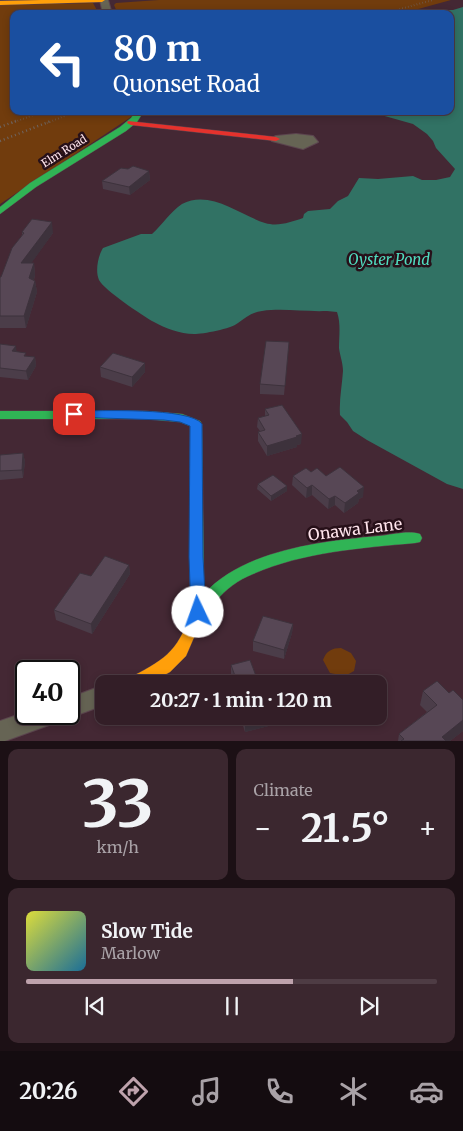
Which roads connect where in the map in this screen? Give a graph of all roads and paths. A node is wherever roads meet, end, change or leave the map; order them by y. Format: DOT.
graph roads {
  1 [pos="103,0"];
  2 [pos="433,0"];
  3 [pos="0,3"];
  4 [pos="397,10"];
  5 [pos="34,115"];
  6 [pos="67,115"];
  7 [pos="137,115"];
  8 [pos="131,123"];
  9 [pos="0,128"];
  10 [pos="276,139"];
  11 [pos="0,141"];
  12 [pos="0,211"];
  13 [pos="0,415"];
  14 [pos="415,538"];
  15 [pos="198,612"];
  16 [pos="150,675"];
  17 [pos="95,698"];
  18 [pos="80,704"];
  19 [pos="20,725"];
  20 [pos="0,732"];
  1 -- 3 [label="street"];
  2 -- 4 [label="path"];
  5 -- 9 [label="path"];
  6 -- 11 [label="path"];
  7 -- 8 [label="street, Elm Road"];
  8 -- 10 [label="street"];
  8 -- 12 [label="street, Elm Road"];
  13 -- 15 [label="street"];
  14 -- 15 [label="street, Onawa Lane"];
  15 -- 16 [label="street"];
  17 -- 18 [label="street"];
  19 -- 20 [label="street"];
}
